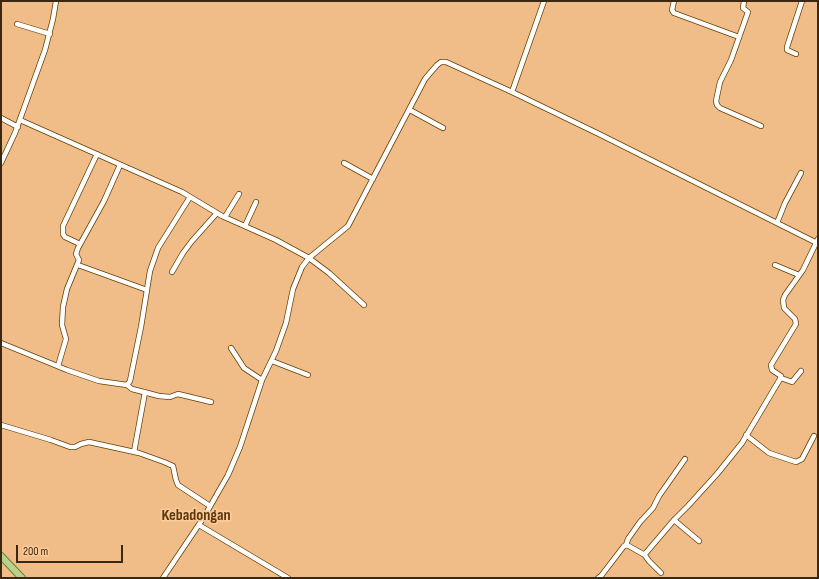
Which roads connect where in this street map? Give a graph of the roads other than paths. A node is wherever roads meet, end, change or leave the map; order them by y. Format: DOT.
graph roads {
  1 [pos="56,1"];
  2 [pos="544,1"];
  3 [pos="674,1"];
  4 [pos="744,1"];
  5 [pos="802,1"];
  6 [pos="17,24"];
  7 [pos="50,34"];
  8 [pos="739,37"];
  9 [pos="796,54"];
  10 [pos="512,92"];
  11 [pos="410,110"];
  12 [pos="1,118"];
  13 [pos="20,120"];
  14 [pos="761,126"];
  15 [pos="18,127"];
  16 [pos="444,128"];
  17 [pos="97,154"];
  18 [pos="1,163"];
  19 [pos="344,163"];
  20 [pos="120,165"];
  21 [pos="801,173"];
  22 [pos="373,179"];
  23 [pos="239,194"];
  24 [pos="190,197"];
  25 [pos="256,202"];
  26 [pos="217,213"];
  27 [pos="225,217"];
  28 [pos="777,223"];
  29 [pos="245,226"];
  30 [pos="817,241"];
  31 [pos="80,244"];
  32 [pos="309,258"];
  33 [pos="78,265"];
  34 [pos="775,265"];
  35 [pos="172,272"];
  36 [pos="799,275"];
  37 [pos="147,290"];
  38 [pos="364,305"];
  39 [pos="1,343"];
  40 [pos="231,348"];
  41 [pos="272,360"];
  42 [pos="58,366"];
  43 [pos="801,371"];
  44 [pos="308,375"];
  45 [pos="781,378"];
  46 [pos="262,380"];
  47 [pos="127,385"];
  48 [pos="145,392"];
  49 [pos="211,402"];
  50 [pos="1,425"];
  51 [pos="746,435"];
  52 [pos="814,436"];
  53 [pos="134,452"];
  54 [pos="685,459"];
  55 [pos="210,506"];
  56 [pos="674,520"];
  57 [pos="199,525"];
  58 [pos="699,541"];
  59 [pos="626,545"];
  60 [pos="644,554"];
  61 [pos="1,556"];
  62 [pos="661,573"];
  63 [pos="22,578"];
  64 [pos="163,578"];
  65 [pos="288,578"];
  66 [pos="598,578"];
  1 -- 7 [label="street"];
  2 -- 10 [label="street"];
  3 -- 8 [label="street"];
  4 -- 8 [label="street"];
  5 -- 9 [label="street"];
  6 -- 7 [label="street"];
  7 -- 13 [label="street"];
  8 -- 14 [label="street"];
  10 -- 11 [label="street"];
  10 -- 28 [label="street"];
  11 -- 16 [label="street"];
  11 -- 22 [label="street"];
  12 -- 15 [label="street"];
  13 -- 15 [label="street"];
  13 -- 17 [label="street"];
  15 -- 18 [label="street"];
  17 -- 20 [label="street"];
  17 -- 31 [label="street"];
  19 -- 22 [label="street"];
  20 -- 24 [label="street"];
  20 -- 31 [label="street"];
  21 -- 28 [label="street"];
  22 -- 32 [label="street"];
  23 -- 27 [label="street"];
  24 -- 26 [label="street"];
  24 -- 37 [label="street"];
  25 -- 29 [label="street"];
  26 -- 27 [label="street"];
  26 -- 35 [label="street"];
  27 -- 29 [label="street"];
  28 -- 30 [label="street"];
  29 -- 32 [label="street"];
  30 -- 36 [label="street"];
  31 -- 33 [label="street"];
  32 -- 38 [label="street"];
  32 -- 41 [label="street"];
  33 -- 37 [label="street"];
  33 -- 42 [label="street"];
  34 -- 36 [label="street"];
  36 -- 45 [label="street"];
  37 -- 47 [label="street"];
  39 -- 42 [label="street"];
  40 -- 46 [label="street"];
  41 -- 44 [label="street"];
  41 -- 46 [label="street"];
  42 -- 47 [label="street"];
  43 -- 45 [label="street"];
  45 -- 51 [label="street"];
  46 -- 55 [label="street"];
  47 -- 48 [label="street"];
  48 -- 49 [label="street"];
  48 -- 53 [label="street"];
  50 -- 53 [label="street"];
  51 -- 52 [label="street"];
  51 -- 56 [label="street"];
  53 -- 55 [label="street"];
  54 -- 59 [label="street"];
  55 -- 57 [label="street"];
  56 -- 58 [label="street"];
  56 -- 60 [label="street"];
  57 -- 64 [label="street"];
  57 -- 65 [label="street"];
  59 -- 60 [label="street"];
  59 -- 66 [label="street"];
  60 -- 62 [label="street"];
  61 -- 63 [label="main road"];
}
